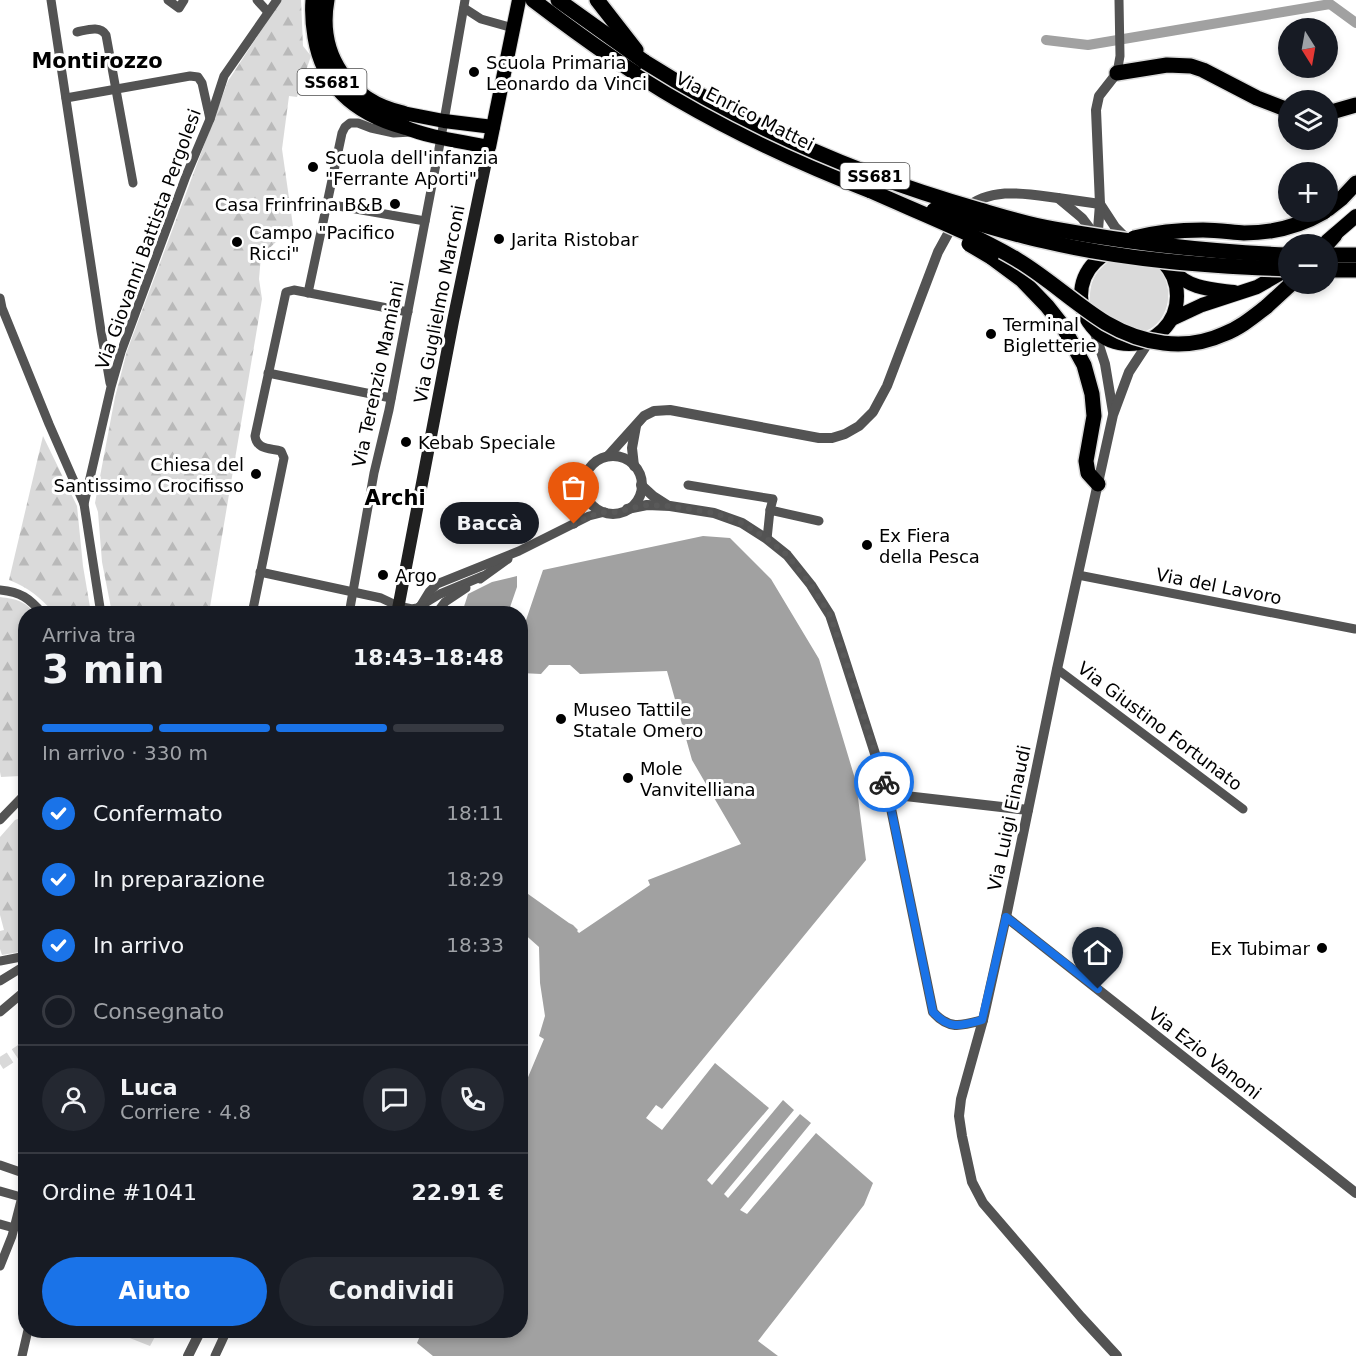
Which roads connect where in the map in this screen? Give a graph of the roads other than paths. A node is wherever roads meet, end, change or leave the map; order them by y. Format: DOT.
graph roads {
  1 [pos="51,0"];
  2 [pos="168,0"];
  3 [pos="184,0"];
  4 [pos="257,0"];
  5 [pos="277,0"];
  6 [pos="313,0"];
  7 [pos="327,0"];
  8 [pos="523,0"];
  9 [pos="558,0"];
  10 [pos="597,0"];
  11 [pos="1119,0"];
  12 [pos="465,4"];
  13 [pos="268,12"];
  14 [pos="513,28"];
  15 [pos="77,32"];
  16 [pos="645,62"];
  17 [pos="1117,73"];
  18 [pos="115,89"];
  19 [pos="66,98"];
  20 [pos="1356,105"];
  21 [pos="1278,106"];
  22 [pos="1338,110"];
  23 [pos="210,119"];
  24 [pos="440,120"];
  25 [pos="406,124"];
  26 [pos="493,127"];
  27 [pos="437,137"];
  28 [pos="489,147"];
  29 [pos="133,183"];
  30 [pos="1356,183"];
  31 [pos="871,191"];
  32 [pos="1057,198"];
  33 [pos="1338,201"];
  34 [pos="327,204"];
  35 [pos="1100,204"];
  36 [pos="1356,216"];
  37 [pos="425,221"];
  38 [pos="1303,222"];
  39 [pos="1336,234"];
  40 [pos="1098,238"];
  41 [pos="1129,244"];
  42 [pos="1278,255"];
  43 [pos="1338,255"];
  44 [pos="1356,255"];
  45 [pos="1164,261"];
  46 [pos="1092,265"];
  47 [pos="1278,268"];
  48 [pos="1338,270"];
  49 [pos="1356,270"];
  50 [pos="1278,275"];
  51 [pos="1242,292"];
  52 [pos="308,293"];
  53 [pos="1280,294"];
  54 [pos="0,298"];
  55 [pos="408,312"];
  56 [pos="1172,319"];
  57 [pos="1094,330"];
  58 [pos="1150,340"];
  59 [pos="268,373"];
  60 [pos="111,387"];
  61 [pos="391,398"];
  62 [pos="1113,415"];
  63 [pos="636,425"];
  64 [pos="608,456"];
  65 [pos="634,466"];
  66 [pos="1098,484"];
  67 [pos="642,485"];
  68 [pos="688,485"];
  69 [pos="586,496"];
  70 [pos="84,504"];
  71 [pos="670,506"];
  72 [pos="627,509"];
  73 [pos="770,510"];
  74 [pos="605,512"];
  75 [pos="819,521"];
  76 [pos="574,524"];
  77 [pos="767,539"];
  78 [pos="519,551"];
  79 [pos="260,572"];
  80 [pos="1077,575"];
  81 [pos="483,576"];
  82 [pos="0,590"];
  83 [pos="353,592"];
  84 [pos="36,606"];
  85 [pos="100,606"];
  86 [pos="254,606"];
  87 [pos="350,606"];
  88 [pos="392,606"];
  89 [pos="399,606"];
  90 [pos="421,606"];
  91 [pos="424,606"];
  92 [pos="442,606"];
  93 [pos="1355,629"];
  94 [pos="1057,669"];
  95 [pos="888,794"];
  96 [pos="18,801"];
  97 [pos="1243,809"];
  98 [pos="1028,810"];
  99 [pos="0,820"];
  100 [pos="1006,917"];
  101 [pos="18,958"];
  102 [pos="0,961"];
  103 [pos="18,970"];
  104 [pos="0,981"];
  105 [pos="18,997"];
  106 [pos="0,1012"];
  107 [pos="982,1020"];
  108 [pos="0,1165"];
  109 [pos="18,1171"];
  110 [pos="0,1191"];
  111 [pos="1356,1193"];
  112 [pos="18,1196"];
  113 [pos="18,1210"];
  114 [pos="0,1224"];
  115 [pos="14,1228"];
  116 [pos="0,1266"];
  117 [pos="26,1338"];
  118 [pos="197,1338"];
  119 [pos="223,1338"];
  120 [pos="22,1356"];
  121 [pos="188,1356"];
  122 [pos="215,1356"];
  123 [pos="1117,1356"];
  1 -- 19 [label="street"];
  2 -- 3 [label="street"];
  4 -- 13 [label="street"];
  5 -- 13 [label="street, Via Giovanni Battista Pergolesi"];
  6 -- 25 [label="highway, SS681"];
  7 -- 25 [label="highway, SS681"];
  8 -- 14 [label="main road, Via Guglielmo Marconi"];
  8 -- 31 [label="highway, Via Enrico Mattei / SS681"];
  9 -- 16 [label="highway, Via Enrico Mattei / SS681"];
  10 -- 16 [label="highway, SS681"];
  11 -- 17 [label="street"];
  12 -- 14 [label="street"];
  12 -- 24 [label="street, Via Terenzio Mamiani"];
  13 -- 23 [label="street, Via Giovanni Battista Pergolesi"];
  14 -- 26 [label="main road, Via Guglielmo Marconi"];
  15 -- 18 [label="street"];
  16 -- 41 [label="highway, Via Enrico Mattei / SS681, bridge"];
  17 -- 21 [label="highway"];
  17 -- 35 [label="street"];
  18 -- 19 [label="street"];
  18 -- 23 [label="street"];
  18 -- 29 [label="street"];
  19 -- 60 [label="street"];
  20 -- 22 [label="highway"];
  23 -- 60 [label="street, Via Giovanni Battista Pergolesi"];
  24 -- 25 [label="main road"];
  24 -- 26 [label="main road"];
  24 -- 27 [label="street, Via Terenzio Mamiani"];
  25 -- 27 [label="main road"];
  25 -- 34 [label="street"];
  26 -- 28 [label="main road, Via Guglielmo Marconi"];
  27 -- 28 [label="main road"];
  27 -- 37 [label="street, Via Terenzio Mamiani"];
  28 -- 89 [label="main road, Via Guglielmo Marconi"];
  30 -- 33 [label="highway"];
  31 -- 47 [label="highway, Via Enrico Mattei / SS681, bridge"];
  31 -- 53 [label="highway, bridge"];
  31 -- 66 [label="highway, bridge"];
  32 -- 35 [label="street"];
  32 -- 40 [label="street"];
  32 -- 63 [label="street"];
  34 -- 37 [label="street"];
  34 -- 52 [label="street"];
  35 -- 40 [label="street"];
  35 -- 41 [label="street, Via Enrico Mattei"];
  36 -- 39 [label="main road"];
  37 -- 55 [label="street, Via Terenzio Mamiani"];
  38 -- 41 [label="highway, bridge"];
  40 -- 46 [label="street"];
  41 -- 42 [label="highway, Via Enrico Mattei / SS681, bridge"];
  41 -- 45 [label="main road, Via Enrico Mattei"];
  41 -- 46 [label="main road, Via Enrico Mattei"];
  43 -- 44 [label="highway"];
  45 -- 51 [label="main road, Via Enrico Mattei"];
  45 -- 56 [label="main road"];
  46 -- 57 [label="main road"];
  48 -- 49 [label="highway"];
  50 -- 51 [label="main road, Via Enrico Mattei"];
  51 -- 56 [label="main road, Via Enrico Mattei"];
  52 -- 55 [label="street"];
  52 -- 59 [label="street"];
  54 -- 70 [label="street"];
  55 -- 61 [label="street, Via Terenzio Mamiani"];
  56 -- 58 [label="main road, Via Enrico Mattei"];
  57 -- 58 [label="main road"];
  57 -- 62 [label="street, Via Luigi Einaudi"];
  58 -- 62 [label="street, Via Luigi Einaudi"];
  59 -- 61 [label="street"];
  59 -- 79 [label="street"];
  60 -- 70 [label="street, Via Giovanni Battista Pergolesi"];
  61 -- 83 [label="street, Via Terenzio Mamiani"];
  62 -- 66 [label="street, Via Luigi Einaudi"];
  63 -- 64 [label="street"];
  63 -- 65 [label="street"];
  64 -- 65 [label="street"];
  64 -- 69 [label="street"];
  65 -- 67 [label="street"];
  66 -- 80 [label="street, Via Luigi Einaudi"];
  67 -- 71 [label="street"];
  67 -- 72 [label="street"];
  68 -- 73 [label="street"];
  69 -- 74 [label="street"];
  69 -- 76 [label="street"];
  70 -- 85 [label="street"];
  71 -- 72 [label="street"];
  71 -- 77 [label="street"];
  72 -- 74 [label="street"];
  73 -- 75 [label="street"];
  73 -- 77 [label="street"];
  74 -- 76 [label="street"];
  76 -- 78 [label="street"];
  77 -- 95 [label="street"];
  78 -- 81 [label="street"];
  78 -- 90 [label="street"];
  79 -- 83 [label="street"];
  79 -- 86 [label="street"];
  80 -- 93 [label="street, Via del Lavoro"];
  80 -- 94 [label="street, Via Luigi Einaudi"];
  81 -- 91 [label="street"];
  81 -- 92 [label="street"];
  82 -- 84 [label="street"];
  83 -- 87 [label="street, Via Terenzio Mamiani"];
  83 -- 88 [label="street"];
  94 -- 97 [label="street, Via Giustino Fortunato"];
  94 -- 98 [label="street, Via Luigi Einaudi"];
  95 -- 98 [label="street"];
  95 -- 107 [label="street"];
  96 -- 99 [label="street"];
  98 -- 100 [label="street, Via Luigi Einaudi"];
  100 -- 107 [label="street, Via Luigi Einaudi"];
  100 -- 111 [label="street, Via Ezio Vanoni"];
  101 -- 102 [label="street"];
  103 -- 104 [label="street"];
  105 -- 106 [label="street"];
  107 -- 123 [label="street, Via Luigi Einaudi"];
  108 -- 109 [label="street"];
  110 -- 112 [label="street"];
  113 -- 115 [label="street"];
  114 -- 115 [label="street"];
  115 -- 116 [label="street"];
  117 -- 120 [label="street"];
  118 -- 121 [label="street"];
  119 -- 122 [label="street"];
}
